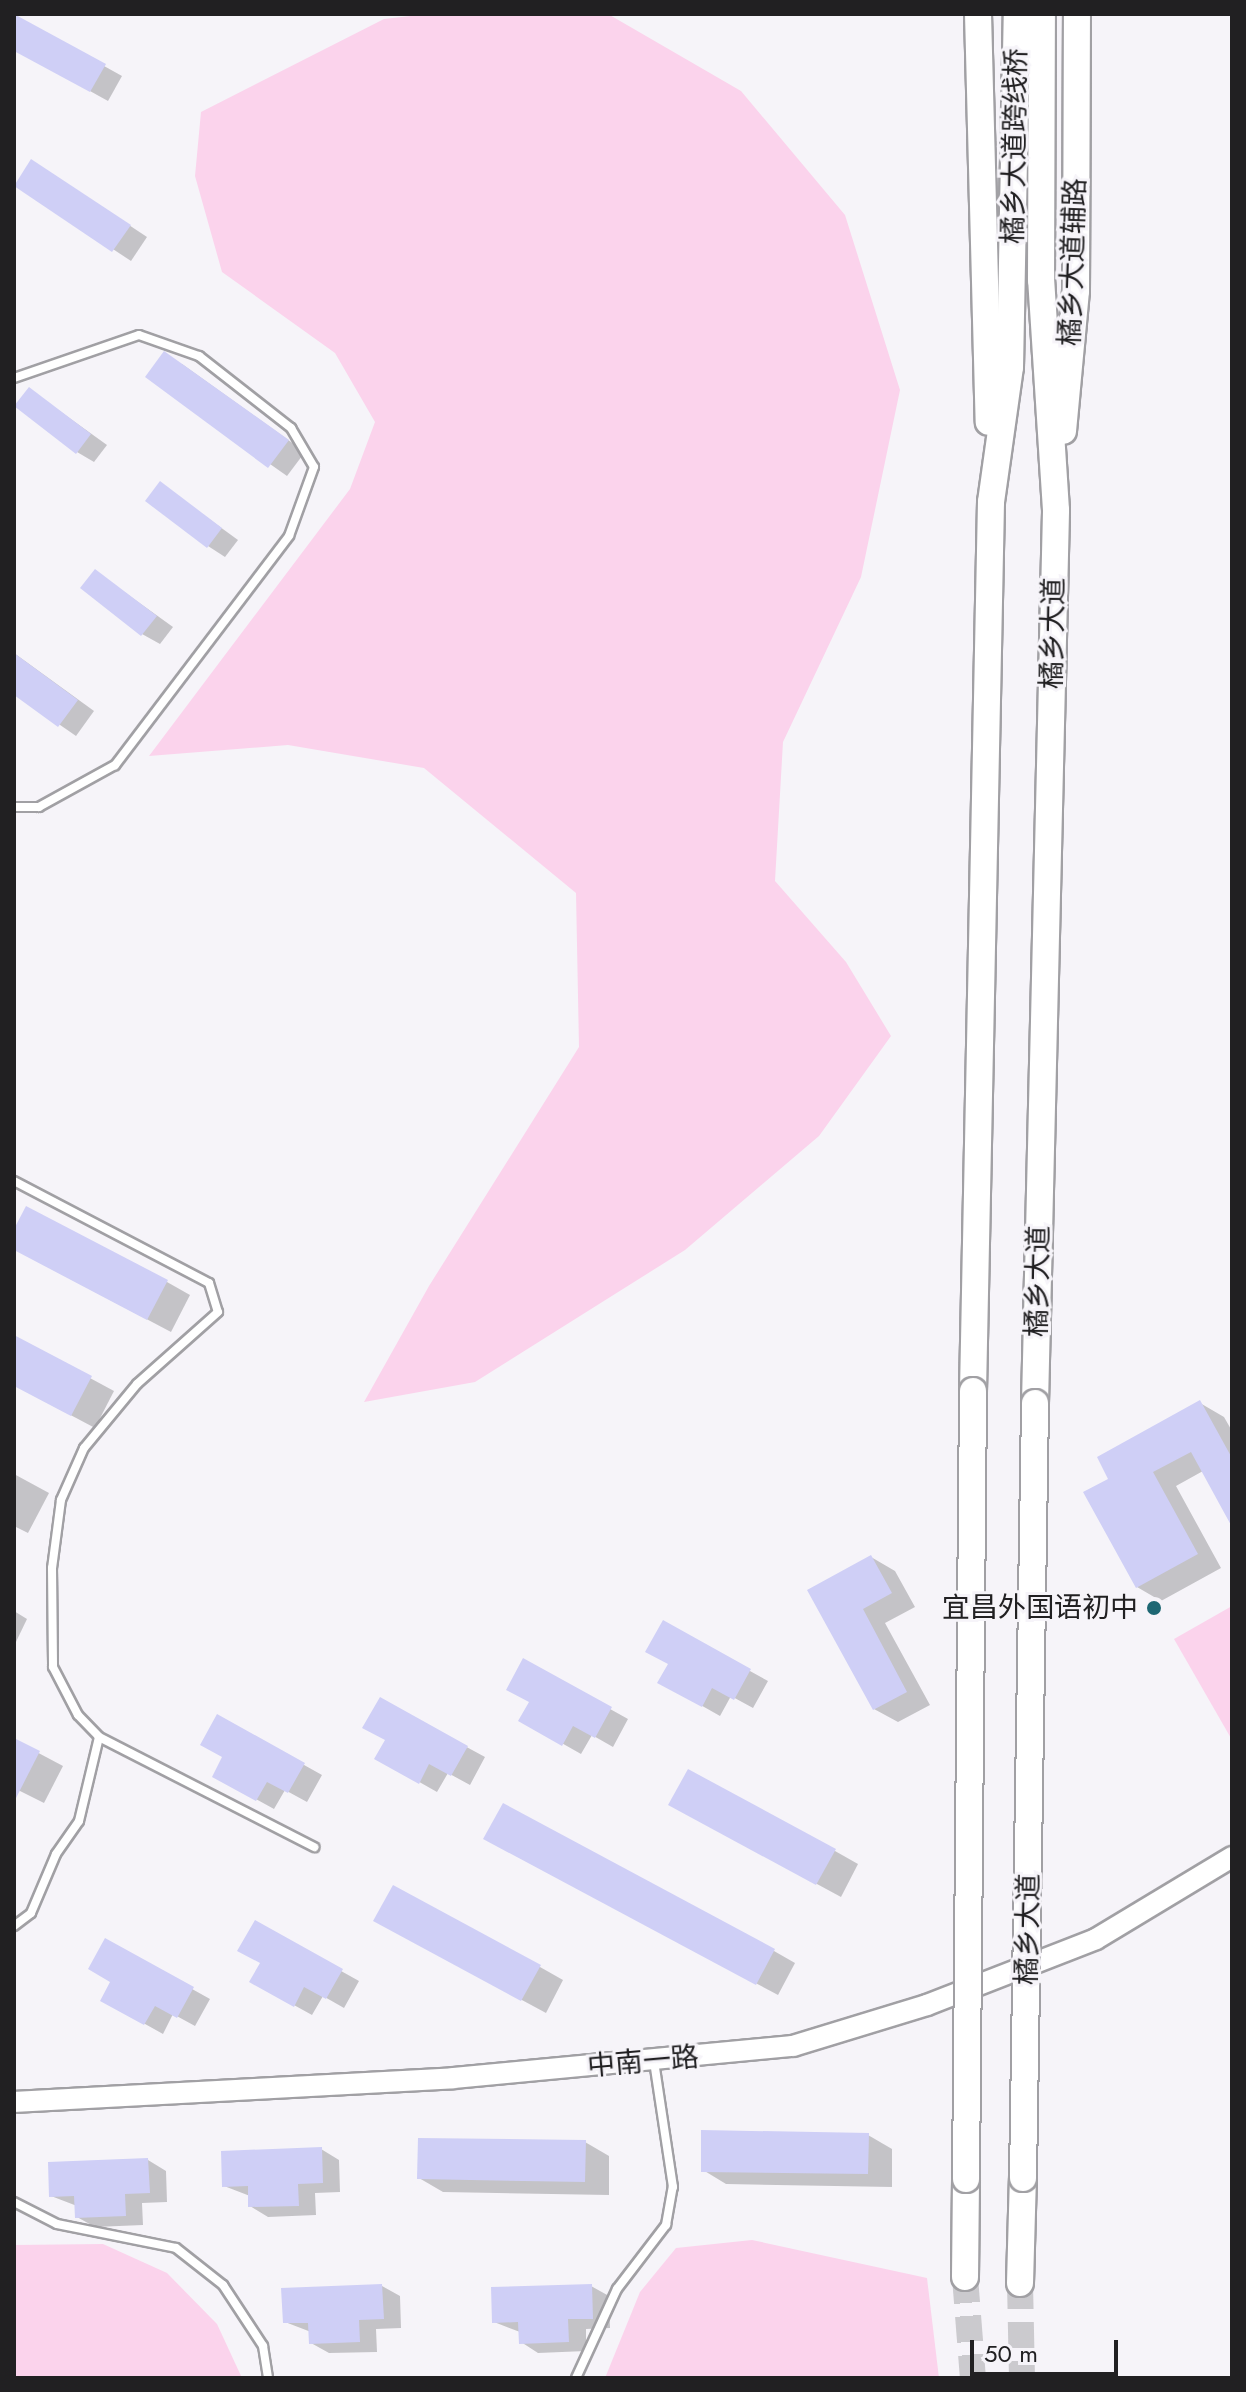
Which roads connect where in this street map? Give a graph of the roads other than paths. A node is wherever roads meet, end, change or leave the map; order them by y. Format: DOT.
graph roads {
  1 [pos="978,14"];
  2 [pos="1017,14"];
  3 [pos="1042,14"];
  4 [pos="1077,14"];
  5 [pos="1013,277"];
  6 [pos="1041,280"];
  7 [pos="14,378"];
  8 [pos="991,502"];
  9 [pos="1056,510"];
  10 [pos="14,807"];
  11 [pos="14,1181"];
  12 [pos="99,1737"];
  13 [pos="314,1847"];
  14 [pos="1232,1857"];
  15 [pos="14,1926"];
  16 [pos="654,2062"];
  17 [pos="14,2102"];
  18 [pos="14,2202"];
  19 [pos="965,2277"];
  20 [pos="1020,2283"];
  21 [pos="268,2378"];
  22 [pos="576,2378"];
  1 -- 8 [label="main road"];
  2 -- 5 [label="main road, 橘乡大道跨线桥"];
  3 -- 6 [label="main road, 橘乡大道跨线桥"];
  4 -- 9 [label="main road, 橘乡大道辅路"];
  5 -- 8 [label="main road, 橘乡大道"];
  6 -- 9 [label="main road, 橘乡大道"];
  7 -- 10 [label="lane"];
  8 -- 19 [label="main road, 橘乡大道, bridge"];
  9 -- 20 [label="main road, 橘乡大道, bridge"];
  11 -- 12 [label="lane"];
  12 -- 13 [label="lane"];
  12 -- 15 [label="lane"];
  14 -- 16 [label="street, 中南一路"];
  16 -- 17 [label="street, 中南一路"];
  16 -- 22 [label="lane"];
  18 -- 21 [label="lane"];
}
